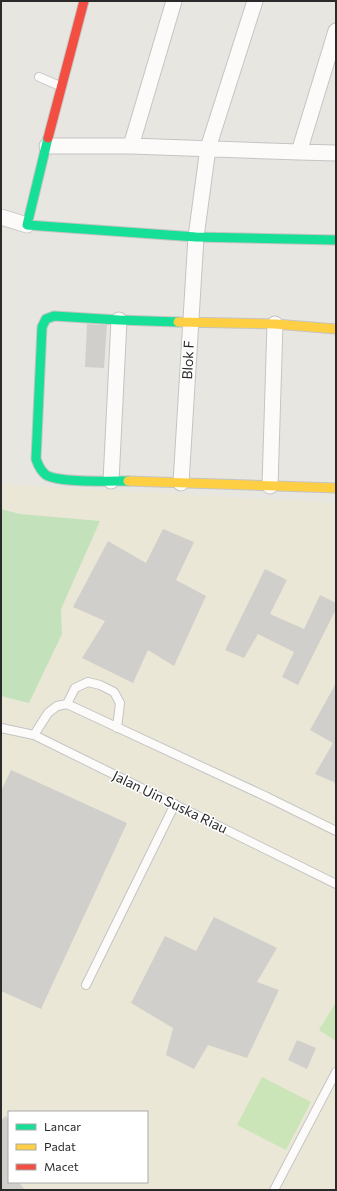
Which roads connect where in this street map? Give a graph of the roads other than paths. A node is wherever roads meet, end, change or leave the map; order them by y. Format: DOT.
graph roads {
  1 [pos="84,1"];
  2 [pos="174,1"];
  3 [pos="255,1"];
  4 [pos="336,31"];
  5 [pos="39,77"];
  6 [pos="61,86"];
  7 [pos="47,146"];
  8 [pos="131,146"];
  9 [pos="208,148"];
  10 [pos="299,152"];
  11 [pos="336,153"];
  12 [pos="1,217"];
  13 [pos="28,225"];
  14 [pos="196,237"];
  15 [pos="336,240"];
  16 [pos="119,320"];
  17 [pos="190,322"];
  18 [pos="275,324"];
  19 [pos="336,329"];
  20 [pos="111,481"];
  21 [pos="181,483"];
  22 [pos="270,486"];
  23 [pos="336,488"];
  24 [pos="67,704"];
  25 [pos="1,728"];
  26 [pos="117,728"];
  27 [pos="34,735"];
  28 [pos="175,804"];
  29 [pos="336,831"];
  30 [pos="336,884"];
  31 [pos="86,985"];
  32 [pos="336,1072"];
  33 [pos="274,1190"];
  1 -- 6 [label="street"];
  2 -- 8 [label="street"];
  3 -- 9 [label="street, Blok F"];
  4 -- 10 [label="street"];
  5 -- 6 [label="lane"];
  6 -- 7 [label="street"];
  7 -- 8 [label="street"];
  7 -- 13 [label="street"];
  8 -- 9 [label="street"];
  9 -- 10 [label="street"];
  9 -- 14 [label="street, Blok F"];
  10 -- 11 [label="street"];
  12 -- 13 [label="street"];
  13 -- 14 [label="street"];
  14 -- 15 [label="street"];
  14 -- 17 [label="street, Blok F"];
  16 -- 17 [label="street"];
  16 -- 20 [label="street"];
  16 -- 20 [label="street"];
  17 -- 18 [label="street"];
  17 -- 21 [label="street, Blok F"];
  18 -- 19 [label="street"];
  18 -- 22 [label="street"];
  20 -- 21 [label="street"];
  21 -- 22 [label="street"];
  22 -- 23 [label="street"];
  24 -- 26 [label="lane"];
  24 -- 26 [label="lane"];
  24 -- 27 [label="lane"];
  25 -- 27 [label="lane, Jalan Uin Suska Riau"];
  26 -- 29 [label="lane"];
  27 -- 28 [label="lane, Jalan Uin Suska Riau"];
  28 -- 30 [label="lane, Jalan Uin Suska Riau"];
  28 -- 31 [label="lane"];
  32 -- 33 [label="lane"];
}
